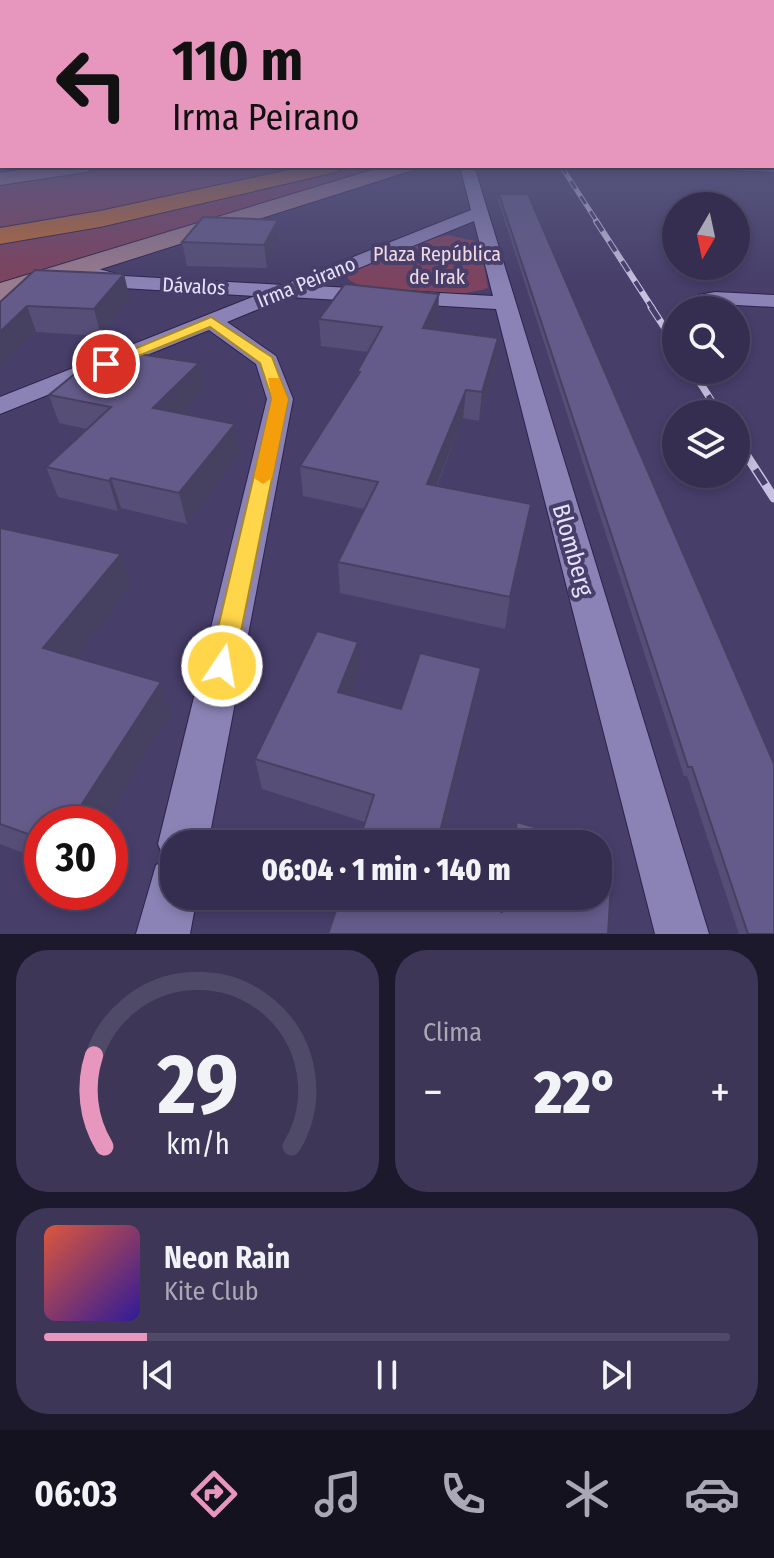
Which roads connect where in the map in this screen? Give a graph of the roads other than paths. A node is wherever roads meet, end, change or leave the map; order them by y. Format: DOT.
graph roads {
  1 [pos="136,198"];
  2 [pos="195,198"];
  3 [pos="269,198"];
  4 [pos="306,198"];
  5 [pos="475,198"];
  6 [pos="44,205"];
  7 [pos="479,213"];
  8 [pos="0,216"];
  9 [pos="0,235"];
  10 [pos="108,260"];
  11 [pos="79,268"];
  12 [pos="284,291"];
  13 [pos="0,292"];
  14 [pos="750,300"];
  15 [pos="774,301"];
  16 [pos="503,303"];
  17 [pos="750,316"];
  18 [pos="774,317"];
  19 [pos="211,321"];
  20 [pos="0,406"];
  21 [pos="186,830"];
  22 [pos="168,910"];
  23 [pos="163,934"];
  24 [pos="682,934"];
  1 -- 9 [label="highway"];
  2 -- 9 [label="highway"];
  3 -- 10 [label="main road"];
  4 -- 10 [label="main road"];
  5 -- 7 [label="street, Blomberg"];
  6 -- 8 [label="highway"];
  7 -- 12 [label="street, Irma Peirano"];
  7 -- 16 [label="street, Blomberg"];
  10 -- 11 [label="main road"];
  11 -- 12 [label="street, Dávalos"];
  11 -- 13 [label="main road"];
  12 -- 16 [label="street, Dávalos"];
  12 -- 19 [label="street, Irma Peirano"];
  14 -- 15 [label="street"];
  16 -- 24 [label="street, Blomberg"];
  17 -- 18 [label="street"];
  19 -- 20 [label="street, Irma Peirano"];
  19 -- 21 [label="street"];
  22 -- 23 [label="street"];
}
